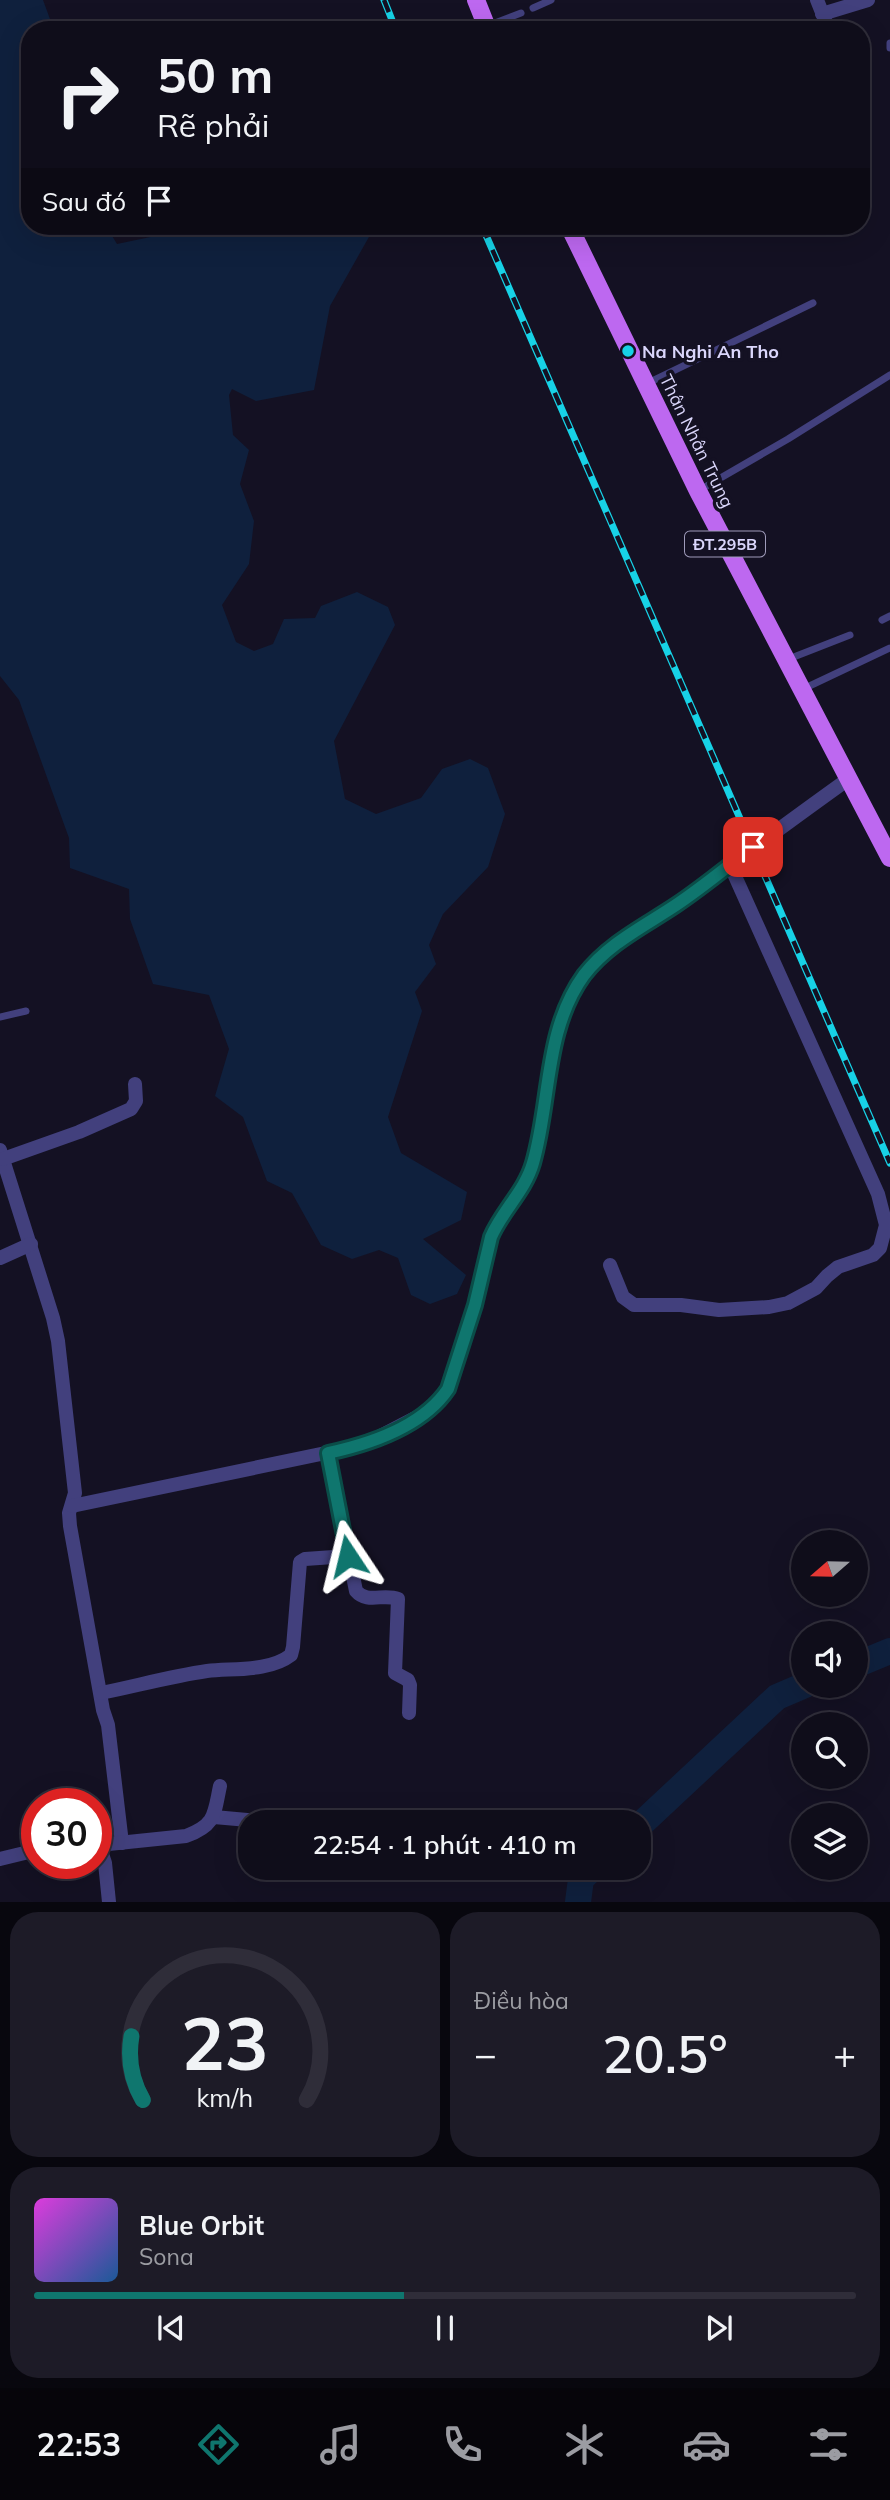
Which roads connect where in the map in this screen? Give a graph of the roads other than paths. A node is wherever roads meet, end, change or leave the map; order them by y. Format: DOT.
graph roads {
  1 [pos="475,0"];
  2 [pos="551,0"];
  3 [pos="868,0"];
  4 [pos="820,7"];
  5 [pos="533,8"];
  6 [pos="521,13"];
  7 [pos="484,21"];
  8 [pos="503,21"];
  9 [pos="573,235"];
  10 [pos="813,303"];
  11 [pos="890,375"];
  12 [pos="646,384"];
  13 [pos="698,491"];
  14 [pos="890,616"];
  15 [pos="882,620"];
  16 [pos="849,635"];
  17 [pos="890,648"];
  18 [pos="785,661"];
  19 [pos="801,690"];
  20 [pos="848,780"];
  21 [pos="890,858"];
  22 [pos="730,865"];
  23 [pos="26,1011"];
  24 [pos="0,1017"];
  25 [pos="135,1084"];
  26 [pos="1,1154"];
  27 [pos="30,1244"];
  28 [pos="0,1258"];
  29 [pos="610,1265"];
  30 [pos="328,1453"];
  31 [pos="72,1506"];
  32 [pos="348,1556"];
  33 [pos="101,1693"];
  34 [pos="409,1713"];
  35 [pos="220,1786"];
  36 [pos="214,1816"];
  37 [pos="238,1819"];
  38 [pos="112,1843"];
  39 [pos="122,1843"];
  40 [pos="21,1854"];
  41 [pos="0,1859"];
  42 [pos="106,1879"];
  43 [pos="108,1902"];
  1 -- 7 [label="main road"];
  2 -- 5 [label="lane"];
  3 -- 4 [label="street"];
  6 -- 8 [label="lane"];
  9 -- 12 [label="main road, Thân Nhân Trung / ĐT.295B"];
  10 -- 12 [label="lane"];
  11 -- 13 [label="lane"];
  12 -- 13 [label="main road, Thân Nhân Trung / ĐT.295B"];
  13 -- 18 [label="main road, Thân Nhân Trung / ĐT.295B"];
  14 -- 15 [label="lane"];
  16 -- 18 [label="lane"];
  17 -- 19 [label="lane"];
  18 -- 19 [label="main road, Thân Nhân Trung / ĐT.295B"];
  19 -- 20 [label="main road, Thân Nhân Trung / ĐT.295B"];
  20 -- 21 [label="main road, Thân Nhân Trung / ĐT.295B"];
  20 -- 22 [label="street"];
  22 -- 29 [label="street"];
  22 -- 30 [label="street"];
  23 -- 24 [label="lane"];
  25 -- 26 [label="street"];
  26 -- 27 [label="street"];
  27 -- 28 [label="street"];
  27 -- 31 [label="street"];
  30 -- 31 [label="street"];
  30 -- 32 [label="street"];
  31 -- 33 [label="street"];
  32 -- 33 [label="street"];
  32 -- 34 [label="street"];
  33 -- 39 [label="street"];
  35 -- 36 [label="street"];
  36 -- 37 [label="street"];
  36 -- 39 [label="street"];
  38 -- 39 [label="street"];
  40 -- 41 [label="street"];
  42 -- 43 [label="street"];
}
